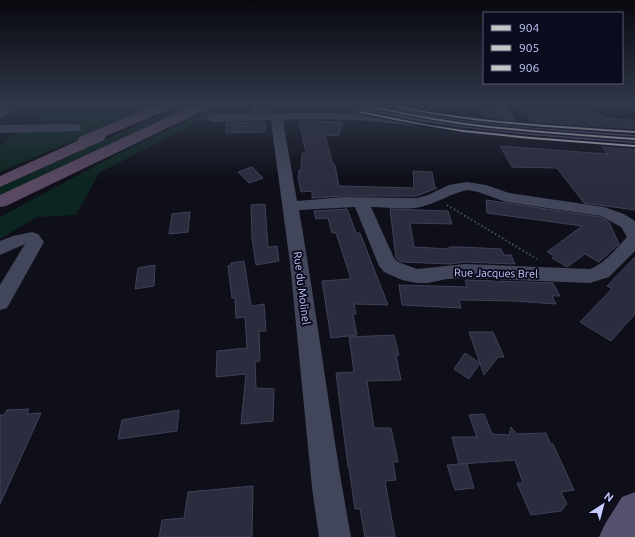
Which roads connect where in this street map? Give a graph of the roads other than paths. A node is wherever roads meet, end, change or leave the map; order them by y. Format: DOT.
graph roads {
  1 [pos="108,130"];
  2 [pos="117,130"];
  3 [pos="149,130"];
  4 [pos="278,130"];
  5 [pos="515,130"];
  6 [pos="635,138"];
  7 [pos="105,150"];
  8 [pos="0,176"];
  9 [pos="0,182"];
  10 [pos="0,202"];
  11 [pos="361,202"];
  12 [pos="290,206"];
  13 [pos="0,210"];
  14 [pos="635,235"];
  15 [pos="635,239"];
  16 [pos="0,249"];
  17 [pos="0,302"];
  18 [pos="635,510"];
  19 [pos="335,537"];
  20 [pos="618,537"];
  1 -- 8 [label="highway"];
  2 -- 9 [label="highway"];
  3 -- 7 [label="highway"];
  4 -- 12 [label="street, Rue du Molinel"];
  5 -- 6 [label="main road"];
  7 -- 10 [label="highway"];
  7 -- 13 [label="highway"];
  11 -- 12 [label="street"];
  11 -- 14 [label="street"];
  11 -- 15 [label="street, Rue Jacques Brel"];
  12 -- 19 [label="street, Rue du Molinel"];
  16 -- 17 [label="street"];
  18 -- 20 [label="main road"];
}
